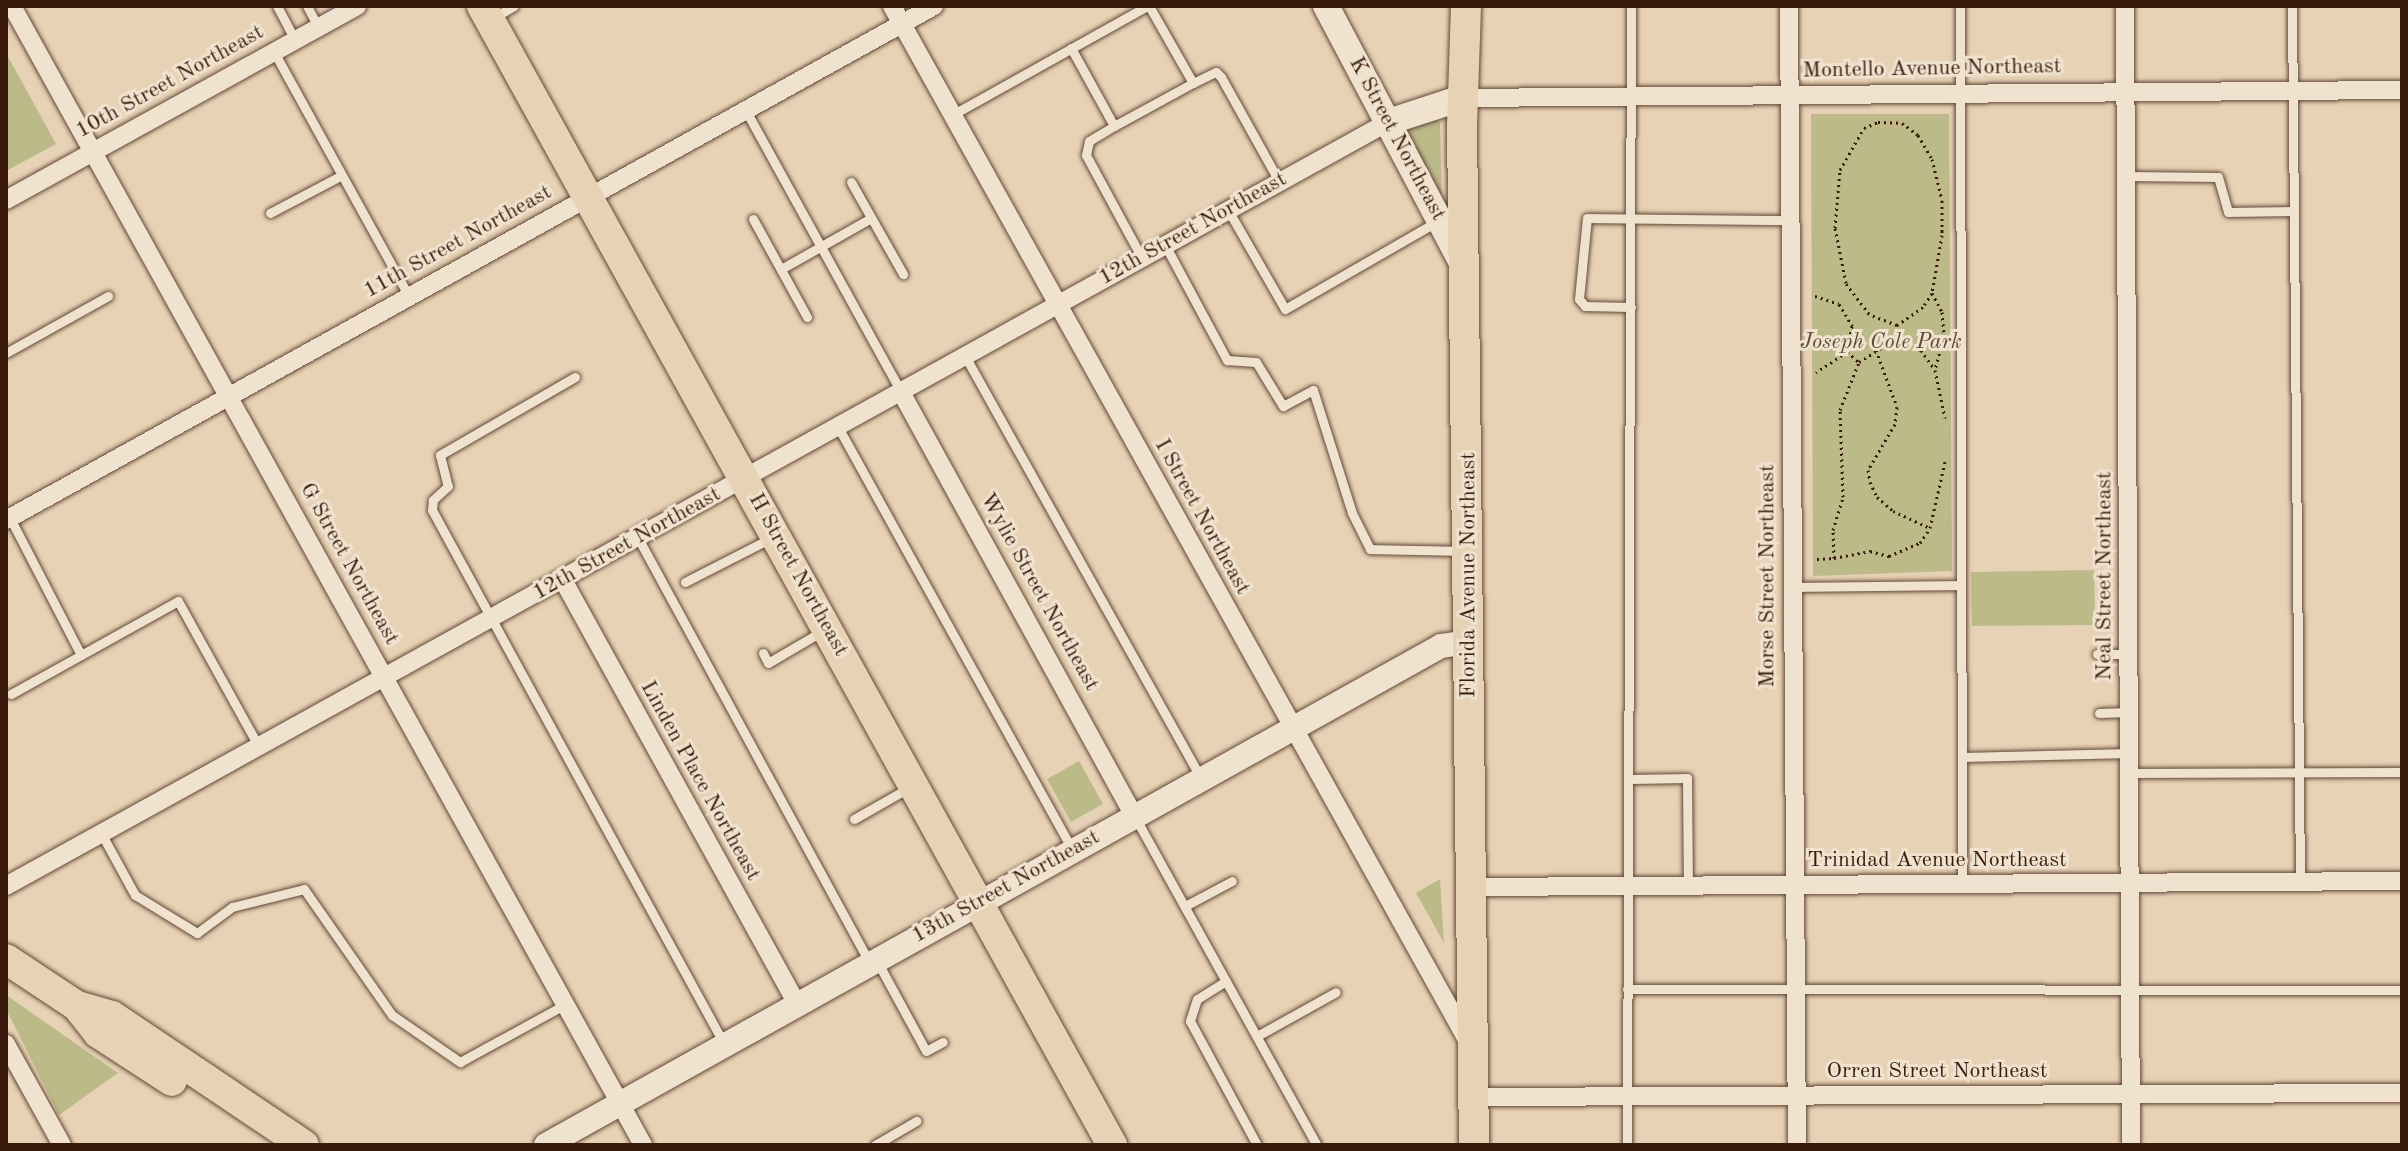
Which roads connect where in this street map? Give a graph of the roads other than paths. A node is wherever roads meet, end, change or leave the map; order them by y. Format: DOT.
graph roads {
  1 [pos="12,6"];
  2 [pos="277,6"];
  3 [pos="307,6"];
  4 [pos="357,6"];
  5 [pos="892,6"];
  6 [pos="934,6"];
  7 [pos="1148,6"];
  8 [pos="1326,6"];
  9 [pos="1466,6"];
  10 [pos="1631,6"];
  11 [pos="1789,6"];
  12 [pos="1960,6"];
  13 [pos="2125,6"];
  14 [pos="2292,6"];
  15 [pos="495,10"];
  16 [pos="902,24"];
  17 [pos="318,27"];
  18 [pos="295,40"];
  19 [pos="1071,48"];
  20 [pos="274,52"];
  21 [pos="1193,83"];
  22 [pos="2402,90"];
  23 [pos="2293,91"];
  24 [pos="2125,92"];
  25 [pos="1960,93"];
  26 [pos="1790,95"];
  27 [pos="1632,96"];
  28 [pos="1462,98"];
  29 [pos="746,111"];
  30 [pos="952,115"];
  31 [pos="1388,122"];
  32 [pos="1114,126"];
  33 [pos="92,152"];
  34 [pos="342,175"];
  35 [pos="2126,176"];
  36 [pos="1279,181"];
  37 [pos="851,182"];
  38 [pos="588,198"];
  39 [pos="6,200"];
  40 [pos="1228,210"];
  41 [pos="2294,211"];
  42 [pos="270,213"];
  43 [pos="871,218"];
  44 [pos="753,219"];
  45 [pos="1440,220"];
  46 [pos="1631,220"];
  47 [pos="1791,220"];
  48 [pos="1165,245"];
  49 [pos="820,248"];
  50 [pos="1142,258"];
  51 [pos="781,269"];
  52 [pos="1467,272"];
  53 [pos="903,274"];
  54 [pos="108,296"];
  55 [pos="409,297"];
  56 [pos="1057,305"];
  57 [pos="1631,307"];
  58 [pos="807,317"];
  59 [pos="6,353"];
  60 [pos="965,356"];
  61 [pos="575,377"];
  62 [pos="901,392"];
  63 [pos="229,397"];
  64 [pos="838,427"];
  65 [pos="744,479"];
  66 [pos="7,517"];
  67 [pos="776,536"];
  68 [pos="638,538"];
  69 [pos="1469,551"];
  70 [pos="563,580"];
  71 [pos="685,582"];
  72 [pos="1961,585"];
  73 [pos="1793,587"];
  74 [pos="492,619"];
  75 [pos="827,629"];
  76 [pos="1470,642"];
  77 [pos="763,653"];
  78 [pos="2097,654"];
  79 [pos="2129,654"];
  80 [pos="81,655"];
  81 [pos="385,678"];
  82 [pos="11,694"];
  83 [pos="2129,712"];
  84 [pos="2099,713"];
  85 [pos="1292,728"];
  86 [pos="259,747"];
  87 [pos="2130,753"];
  88 [pos="1962,757"];
  89 [pos="2300,771"];
  90 [pos="2402,772"];
  91 [pos="2130,773"];
  92 [pos="1201,779"];
  93 [pos="1630,779"];
  94 [pos="914,785"];
  95 [pos="1134,816"];
  96 [pos="854,819"];
  97 [pos="101,833"];
  98 [pos="1072,850"];
  99 [pos="1232,881"];
  100 [pos="2402,881"];
  101 [pos="2132,882"];
  102 [pos="2300,883"];
  103 [pos="6,886"];
  104 [pos="1631,886"];
  105 [pos="1688,886"];
  106 [pos="1794,886"];
  107 [pos="1962,886"];
  108 [pos="1472,887"];
  109 [pos="979,902"];
  110 [pos="1185,906"];
  111 [pos="6,959"];
  112 [pos="873,961"];
  113 [pos="1226,981"];
  114 [pos="1627,989"];
  115 [pos="1795,989"];
  116 [pos="2402,990"];
  117 [pos="1336,992"];
  118 [pos="2131,992"];
  119 [pos="797,1004"];
  120 [pos="564,1005"];
  121 [pos="77,1006"];
  122 [pos="1257,1036"];
  123 [pos="943,1042"];
  124 [pos="6,1044"];
  125 [pos="725,1045"];
  126 [pos="1473,1050"];
  127 [pos="2402,1093"];
  128 [pos="2131,1095"];
  129 [pos="1797,1096"];
  130 [pos="1473,1097"];
  131 [pos="1627,1098"];
  132 [pos="620,1105"];
  133 [pos="916,1121"];
  134 [pos="58,1144"];
  135 [pos="878,1144"];
  136 [pos="271,1145"];
  137 [pos="304,1145"];
  138 [pos="546,1145"];
  139 [pos="643,1145"];
  140 [pos="1112,1145"];
  141 [pos="1257,1145"];
  142 [pos="1317,1145"];
  143 [pos="1474,1145"];
  144 [pos="1627,1145"];
  145 [pos="1797,1145"];
  146 [pos="2131,1145"];
  1 -- 33 [label="street, G Street Northeast"];
  2 -- 18 [label="lane"];
  3 -- 17 [label="lane"];
  4 -- 17 [label="street, 10th Street Northeast"];
  5 -- 16 [label="street, I Street Northeast"];
  6 -- 16 [label="street, 11th Street Northeast"];
  7 -- 19 [label="lane"];
  7 -- 21 [label="lane"];
  8 -- 31 [label="main road, K Street Northeast"];
  9 -- 28 [label="main road, Florida Avenue Northeast"];
  10 -- 27 [label="lane"];
  11 -- 26 [label="street, Morse Street Northeast"];
  12 -- 25 [label="lane"];
  13 -- 24 [label="street, Neal Street Northeast"];
  14 -- 23 [label="lane"];
  15 -- 38 [label="main road, H Street Northeast"];
  16 -- 29 [label="street, 11th Street Northeast"];
  16 -- 30 [label="street, I Street Northeast"];
  17 -- 18 [label="street, 10th Street Northeast"];
  18 -- 20 [label="street, 10th Street Northeast"];
  19 -- 30 [label="lane"];
  19 -- 32 [label="lane"];
  20 -- 33 [label="street, 10th Street Northeast"];
  20 -- 34 [label="lane"];
  21 -- 32 [label="lane"];
  21 -- 36 [label="lane"];
  22 -- 23 [label="street, Montello Avenue Northeast"];
  23 -- 24 [label="street, Montello Avenue Northeast"];
  23 -- 41 [label="lane"];
  24 -- 25 [label="street, Montello Avenue Northeast"];
  24 -- 35 [label="street, Neal Street Northeast"];
  25 -- 26 [label="street, Montello Avenue Northeast"];
  25 -- 72 [label="lane"];
  26 -- 27 [label="street, Montello Avenue Northeast"];
  26 -- 47 [label="street, Morse Street Northeast"];
  27 -- 28 [label="street, Montello Avenue Northeast"];
  27 -- 46 [label="lane"];
  28 -- 31 [label="main road, 12th Street Northeast"];
  28 -- 52 [label="main road, Florida Avenue Northeast"];
  29 -- 38 [label="street, 11th Street Northeast"];
  29 -- 49 [label="lane"];
  30 -- 56 [label="street, I Street Northeast"];
  31 -- 36 [label="street, 12th Street Northeast"];
  31 -- 45 [label="main road, K Street Northeast"];
  32 -- 50 [label="lane"];
  33 -- 39 [label="street, 10th Street Northeast"];
  33 -- 63 [label="street, G Street Northeast"];
  34 -- 42 [label="lane"];
  34 -- 55 [label="lane"];
  35 -- 41 [label="lane"];
  35 -- 79 [label="street, Neal Street Northeast"];
  36 -- 40 [label="street, 12th Street Northeast"];
  37 -- 43 [label="lane"];
  38 -- 55 [label="street, 11th Street Northeast"];
  38 -- 65 [label="main road, H Street Northeast"];
  40 -- 45 [label="lane"];
  40 -- 48 [label="street, 12th Street Northeast"];
  41 -- 89 [label="lane"];
  43 -- 49 [label="lane"];
  43 -- 53 [label="lane"];
  44 -- 51 [label="lane"];
  45 -- 52 [label="main road, K Street Northeast"];
  46 -- 47 [label="lane"];
  46 -- 57 [label="lane"];
  46 -- 57 [label="lane"];
  47 -- 73 [label="street, Morse Street Northeast"];
  48 -- 50 [label="street, 12th Street Northeast"];
  48 -- 69 [label="lane"];
  49 -- 51 [label="lane"];
  49 -- 62 [label="lane"];
  50 -- 56 [label="street, 12th Street Northeast"];
  51 -- 58 [label="lane"];
  52 -- 69 [label="main road, Florida Avenue Northeast"];
  54 -- 59 [label="lane"];
  55 -- 63 [label="street, 11th Street Northeast"];
  56 -- 60 [label="street, 12th Street Northeast"];
  56 -- 85 [label="street, I Street Northeast"];
  57 -- 93 [label="lane"];
  60 -- 62 [label="street, 12th Street Northeast"];
  60 -- 92 [label="lane"];
  61 -- 74 [label="lane"];
  62 -- 64 [label="street, 12th Street Northeast"];
  62 -- 95 [label="street, Wylie Street Northeast"];
  63 -- 66 [label="street, 11th Street Northeast"];
  63 -- 81 [label="street, G Street Northeast"];
  64 -- 65 [label="street, 12th Street Northeast"];
  64 -- 98 [label="lane"];
  65 -- 67 [label="main road, H Street Northeast"];
  65 -- 68 [label="street, 12th Street Northeast"];
  66 -- 80 [label="lane"];
  67 -- 71 [label="lane"];
  67 -- 75 [label="main road, H Street Northeast"];
  68 -- 70 [label="street, 12th Street Northeast"];
  68 -- 112 [label="lane"];
  69 -- 76 [label="main road, Florida Avenue Northeast"];
  70 -- 74 [label="street, 12th Street Northeast"];
  70 -- 119 [label="street, Linden Place Northeast"];
  72 -- 73 [label="lane"];
  72 -- 88 [label="lane"];
  73 -- 106 [label="street, Morse Street Northeast"];
  74 -- 81 [label="street, 12th Street Northeast"];
  74 -- 125 [label="lane"];
  75 -- 77 [label="lane"];
  75 -- 94 [label="main road, H Street Northeast"];
  76 -- 85 [label="street, 13th Street Northeast"];
  76 -- 108 [label="main road, Florida Avenue Northeast"];
  78 -- 79 [label="lane"];
  79 -- 83 [label="street, Neal Street Northeast"];
  80 -- 82 [label="lane"];
  80 -- 86 [label="lane"];
  81 -- 86 [label="street, 12th Street Northeast"];
  81 -- 120 [label="street, G Street Northeast"];
  83 -- 84 [label="lane"];
  83 -- 87 [label="street, Neal Street Northeast"];
  85 -- 92 [label="street, 13th Street Northeast"];
  85 -- 126 [label="street, I Street Northeast"];
  86 -- 97 [label="street, 12th Street Northeast"];
  87 -- 88 [label="lane"];
  87 -- 91 [label="street, Neal Street Northeast"];
  88 -- 107 [label="lane"];
  89 -- 90 [label="lane"];
  89 -- 91 [label="lane"];
  89 -- 102 [label="lane"];
  91 -- 101 [label="street, Neal Street Northeast"];
  92 -- 95 [label="street, 13th Street Northeast"];
  93 -- 104 [label="lane"];
  93 -- 105 [label="lane"];
  94 -- 96 [label="lane"];
  94 -- 109 [label="main road, H Street Northeast"];
  95 -- 98 [label="street, 13th Street Northeast"];
  95 -- 110 [label="lane"];
  97 -- 103 [label="street, 12th Street Northeast"];
  97 -- 120 [label="lane"];
  98 -- 109 [label="street, 13th Street Northeast"];
  99 -- 110 [label="lane"];
  100 -- 102 [label="street, Trinidad Avenue Northeast"];
  101 -- 102 [label="street, Trinidad Avenue Northeast"];
  101 -- 107 [label="street, Trinidad Avenue Northeast"];
  101 -- 118 [label="street, Neal Street Northeast"];
  104 -- 105 [label="street, Trinidad Avenue Northeast"];
  104 -- 108 [label="street, Trinidad Avenue Northeast"];
  104 -- 114 [label="lane"];
  105 -- 106 [label="street, Trinidad Avenue Northeast"];
  106 -- 107 [label="street, Trinidad Avenue Northeast"];
  106 -- 115 [label="street, Morse Street Northeast"];
  108 -- 126 [label="main road, Florida Avenue Northeast"];
  109 -- 112 [label="street, 13th Street Northeast"];
  109 -- 140 [label="main road, H Street Northeast"];
  110 -- 113 [label="lane"];
  111 -- 121 [label="main road"];
  112 -- 119 [label="street, 13th Street Northeast"];
  112 -- 123 [label="lane"];
  113 -- 122 [label="lane"];
  113 -- 141 [label="lane"];
  114 -- 115 [label="lane"];
  114 -- 131 [label="lane"];
  115 -- 118 [label="lane"];
  115 -- 129 [label="street, Morse Street Northeast"];
  116 -- 118 [label="lane"];
  117 -- 122 [label="lane"];
  118 -- 128 [label="street, Neal Street Northeast"];
  119 -- 125 [label="street, 13th Street Northeast"];
  120 -- 132 [label="street, G Street Northeast"];
  121 -- 136 [label="main road"];
  121 -- 137 [label="main road"];
  122 -- 142 [label="lane"];
  124 -- 134 [label="street"];
  125 -- 132 [label="street, 13th Street Northeast"];
  126 -- 130 [label="main road, Florida Avenue Northeast"];
  127 -- 128 [label="street, Orren Street Northeast"];
  128 -- 129 [label="street, Orren Street Northeast"];
  128 -- 146 [label="street, Neal Street Northeast"];
  129 -- 131 [label="street, Orren Street Northeast"];
  129 -- 145 [label="street, Morse Street Northeast"];
  130 -- 131 [label="street, Orren Street Northeast"];
  130 -- 143 [label="main road, Florida Avenue Northeast"];
  131 -- 144 [label="lane"];
  132 -- 138 [label="street, 13th Street Northeast"];
  132 -- 139 [label="street, G Street Northeast"];
  133 -- 135 [label="lane"];
}
